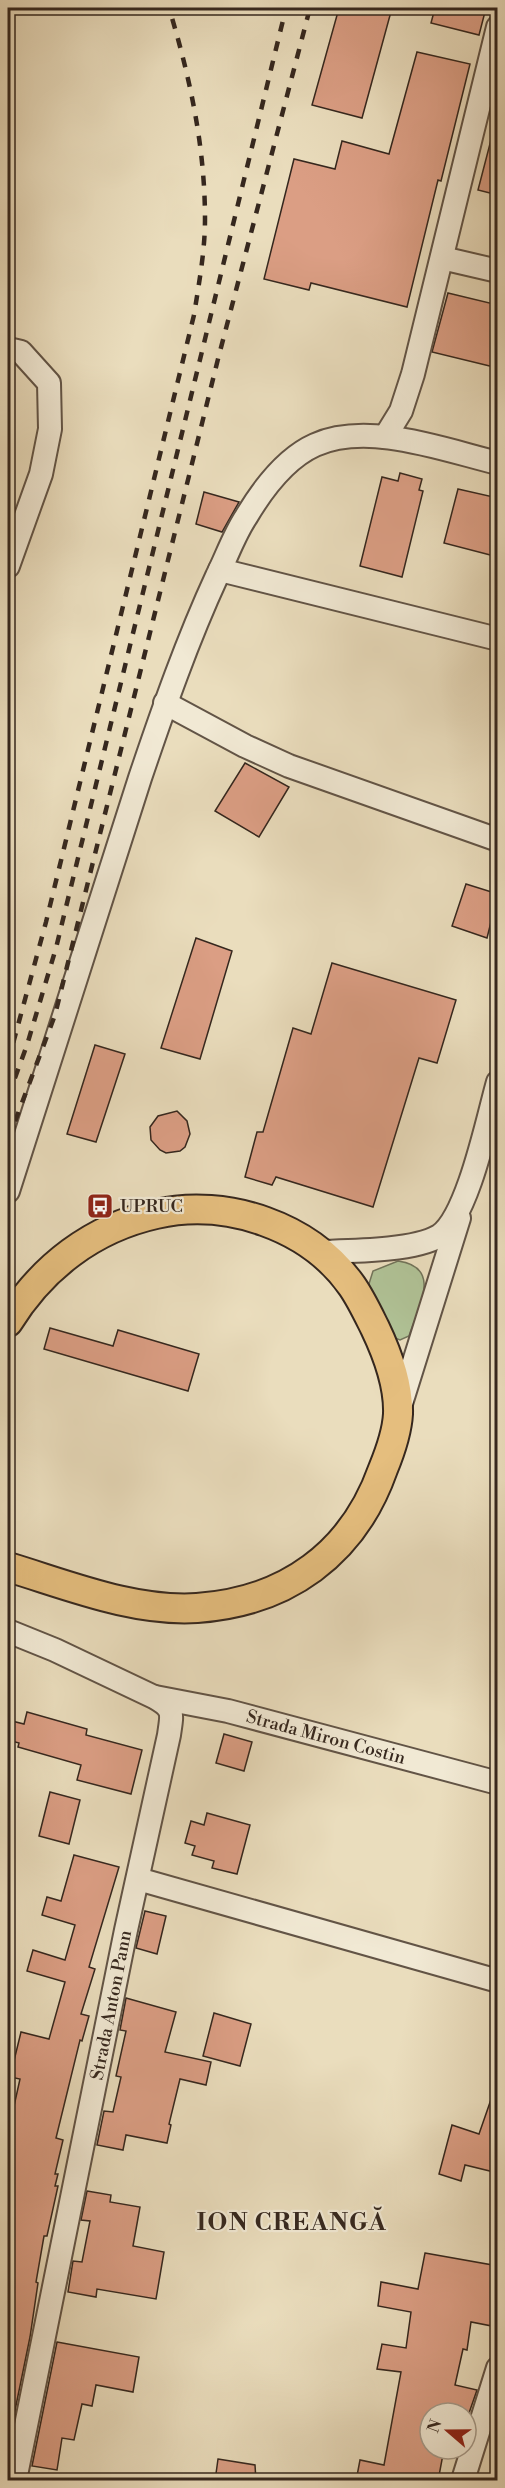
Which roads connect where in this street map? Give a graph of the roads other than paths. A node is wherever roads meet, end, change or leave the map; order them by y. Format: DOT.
graph roads {
  1 [pos="498,27"];
  2 [pos="442,258"];
  3 [pos="498,271"];
  4 [pos="8,349"];
  5 [pos="385,437"];
  6 [pos="498,463"];
  7 [pos="8,566"];
  8 [pos="220,570"];
  9 [pos="498,639"];
  10 [pos="165,703"];
  11 [pos="498,840"];
  12 [pos="498,1082"];
  13 [pos="469,1185"];
  14 [pos="8,1191"];
  15 [pos="320,1252"];
  16 [pos="8,1322"];
  17 [pos="398,1412"];
  18 [pos="8,1568"];
  19 [pos="8,1631"];
  20 [pos="154,1696"];
  21 [pos="498,1783"];
  22 [pos="138,1879"];
  23 [pos="498,1981"];
  24 [pos="498,2368"];
  25 [pos="15,2481"];
  26 [pos="463,2481"];
  1 -- 2 [label="street"];
  2 -- 3 [label="street"];
  2 -- 5 [label="street"];
  4 -- 7 [label="street"];
  5 -- 6 [label="street"];
  5 -- 8 [label="street"];
  8 -- 9 [label="street"];
  8 -- 10 [label="street"];
  10 -- 11 [label="street"];
  10 -- 14 [label="street"];
  12 -- 13 [label="street"];
  13 -- 15 [label="street"];
  13 -- 17 [label="street"];
  15 -- 16 [label="main road"];
  15 -- 17 [label="main road"];
  17 -- 18 [label="main road"];
  19 -- 20 [label="street, Strada Anton Pann"];
  20 -- 21 [label="street, Strada Miron Costin"];
  20 -- 22 [label="street, Strada Anton Pann"];
  22 -- 23 [label="street"];
  22 -- 25 [label="street, Strada Anton Pann"];
  24 -- 26 [label="street"];
}
